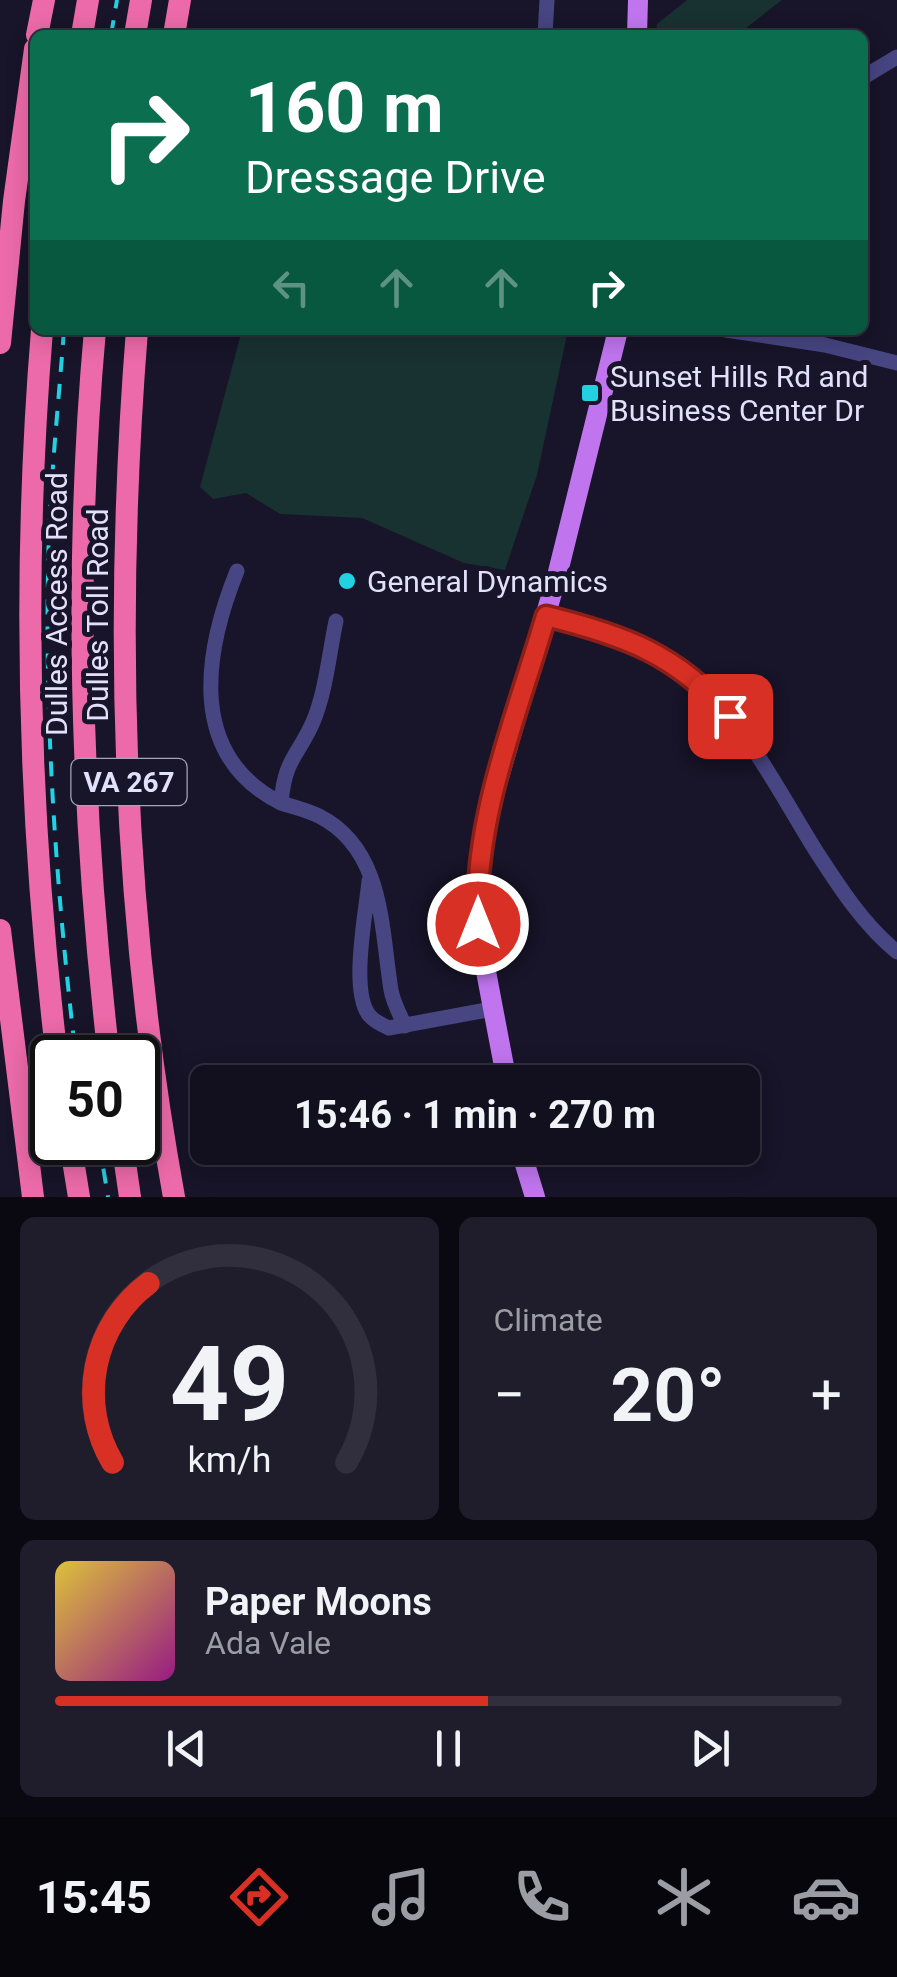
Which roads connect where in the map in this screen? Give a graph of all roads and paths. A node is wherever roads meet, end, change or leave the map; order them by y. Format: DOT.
graph roads {
  1 [pos="44,0"];
  2 [pos="88,0"];
  3 [pos="141,0"];
  4 [pos="180,0"];
  5 [pos="547,0"];
  6 [pos="638,0"];
  7 [pos="39,30"];
  8 [pos="83,30"];
  9 [pos="136,30"];
  10 [pos="175,30"];
  11 [pos="545,30"];
  12 [pos="637,30"];
  13 [pos="897,57"];
  14 [pos="868,74"];
  15 [pos="30,85"];
  16 [pos="1,334"];
  17 [pos="42,335"];
  18 [pos="95,335"];
  19 [pos="137,335"];
  20 [pos="617,335"];
  21 [pos="760,335"];
  22 [pos="0,343"];
  23 [pos="897,363"];
  24 [pos="237,571"];
  25 [pos="546,616"];
  26 [pos="336,621"];
  27 [pos="282,802"];
  28 [pos="369,877"];
  29 [pos="0,930"];
  30 [pos="897,952"];
  31 [pos="492,1010"];
  32 [pos="405,1026"];
  33 [pos="55,1035"];
  34 [pos="107,1035"];
  35 [pos="503,1065"];
  36 [pos="73,1165"];
  37 [pos="125,1165"];
  38 [pos="525,1165"];
  39 [pos="33,1197"];
  40 [pos="78,1197"];
  41 [pos="130,1197"];
  42 [pos="174,1197"];
  43 [pos="535,1197"];
  1 -- 7 [label="highway"];
  2 -- 8 [label="highway"];
  3 -- 9 [label="highway"];
  4 -- 10 [label="highway"];
  5 -- 11 [label="street"];
  6 -- 12 [label="main road"];
  13 -- 14 [label="street"];
  15 -- 16 [label="highway"];
  16 -- 22 [label="highway"];
  17 -- 33 [label="highway, Dulles Access Road"];
  18 -- 34 [label="highway, Dulles Access Road"];
  19 -- 42 [label="highway, Dulles Toll Road / VA 267"];
  20 -- 25 [label="main road"];
  21 -- 23 [label="street"];
  24 -- 27 [label="street"];
  25 -- 30 [label="street"];
  25 -- 31 [label="main road"];
  26 -- 27 [label="street"];
  27 -- 28 [label="street"];
  28 -- 32 [label="street"];
  28 -- 32 [label="street"];
  29 -- 39 [label="highway"];
  31 -- 32 [label="street"];
  31 -- 35 [label="main road"];
  36 -- 40 [label="highway"];
  37 -- 41 [label="highway"];
  38 -- 43 [label="main road"];
}
